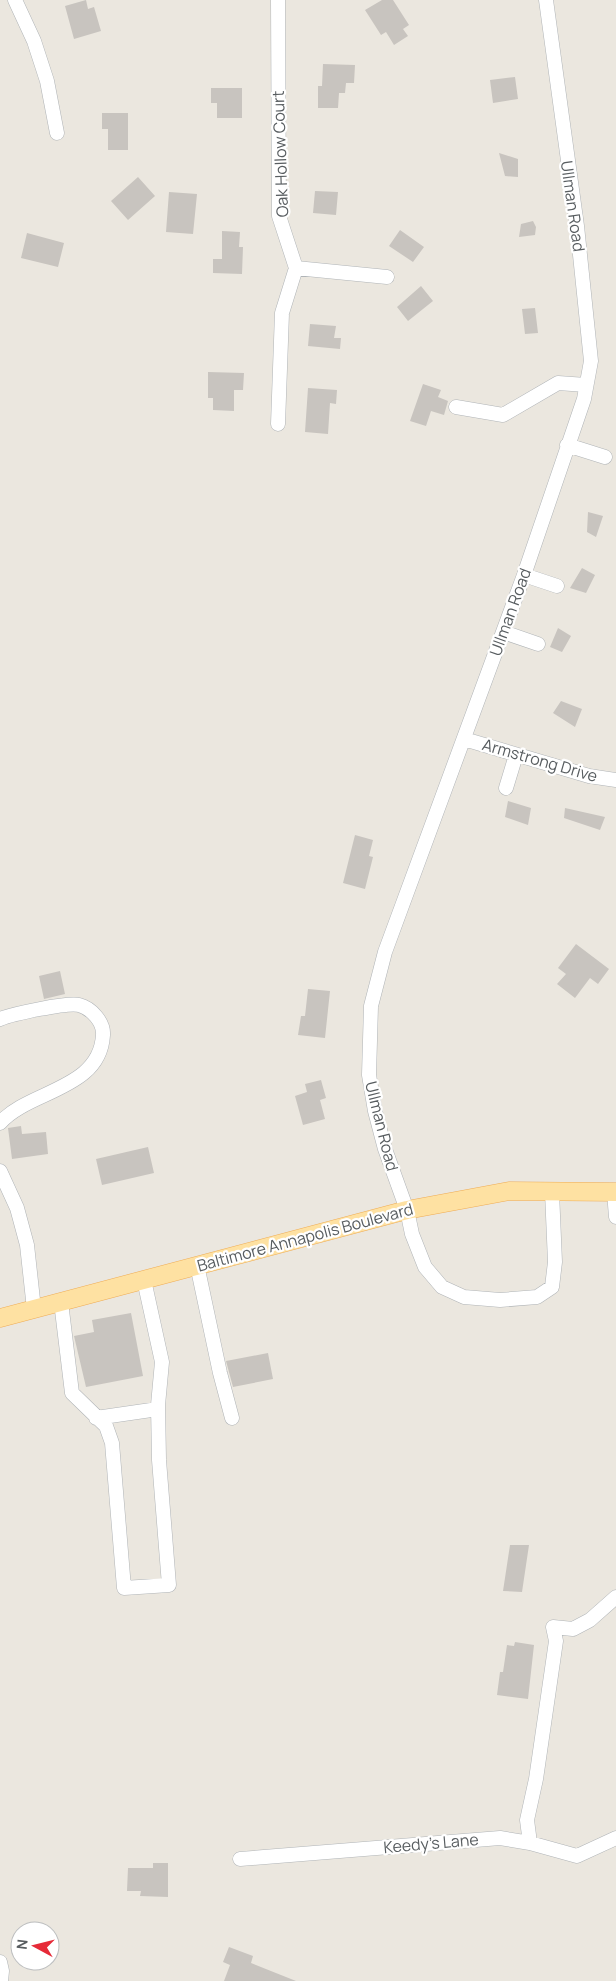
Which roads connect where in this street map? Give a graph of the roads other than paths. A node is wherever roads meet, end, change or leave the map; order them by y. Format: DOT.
graph roads {
  1 [pos="15,0"];
  2 [pos="278,0"];
  3 [pos="546,0"];
  4 [pos="57,133"];
  5 [pos="296,268"];
  6 [pos="387,277"];
  7 [pos="586,385"];
  8 [pos="456,407"];
  9 [pos="278,424"];
  10 [pos="567,445"];
  11 [pos="604,458"];
  12 [pos="524,575"];
  13 [pos="557,586"];
  14 [pos="503,632"];
  15 [pos="538,644"];
  16 [pos="464,739"];
  17 [pos="516,755"];
  18 [pos="616,780"];
  19 [pos="506,788"];
  20 [pos="0,1019"];
  21 [pos="0,1123"];
  22 [pos="0,1171"];
  23 [pos="552,1192"];
  24 [pos="615,1192"];
  25 [pos="406,1210"];
  26 [pos="616,1217"];
  27 [pos="197,1265"];
  28 [pos="144,1280"];
  29 [pos="61,1302"];
  30 [pos="34,1309"];
  31 [pos="0,1318"];
  32 [pos="158,1409"];
  33 [pos="96,1418"];
  34 [pos="232,1418"];
  35 [pos="616,1597"];
  36 [pos="616,1838"];
  37 [pos="530,1843"];
  38 [pos="240,1859"];
  39 [pos="0,1962"];
  40 [pos="1,1981"];
  1 -- 4 [label="street"];
  2 -- 5 [label="street, Oak Hollow Court"];
  3 -- 7 [label="street, Ullman Road"];
  5 -- 6 [label="street"];
  5 -- 9 [label="street"];
  7 -- 8 [label="street"];
  7 -- 10 [label="street, Ullman Road"];
  10 -- 11 [label="street"];
  10 -- 12 [label="street, Ullman Road"];
  12 -- 13 [label="street"];
  12 -- 14 [label="street, Ullman Road"];
  14 -- 15 [label="street"];
  14 -- 16 [label="street, Ullman Road"];
  16 -- 17 [label="street, Armstrong Drive"];
  16 -- 25 [label="street, Ullman Road"];
  17 -- 18 [label="street, Armstrong Drive"];
  17 -- 19 [label="street"];
  20 -- 21 [label="street"];
  22 -- 30 [label="street"];
  23 -- 24 [label="main road, Baltimore Annapolis Boulevard"];
  23 -- 25 [label="main road, Baltimore Annapolis Boulevard"];
  23 -- 25 [label="street, Ullman Road"];
  24 -- 26 [label="street"];
  25 -- 27 [label="main road, Baltimore Annapolis Boulevard"];
  27 -- 28 [label="main road, Baltimore Annapolis Boulevard"];
  27 -- 34 [label="street"];
  28 -- 29 [label="main road, Baltimore Annapolis Boulevard"];
  28 -- 32 [label="street"];
  29 -- 30 [label="main road, Baltimore Annapolis Boulevard"];
  29 -- 33 [label="street"];
  30 -- 31 [label="main road, Baltimore Annapolis Boulevard"];
  32 -- 33 [label="street"];
  32 -- 33 [label="street"];
  35 -- 37 [label="street"];
  36 -- 37 [label="street, Keedy's Lane"];
  37 -- 38 [label="street, Keedy's Lane"];
  39 -- 40 [label="street"];
}
